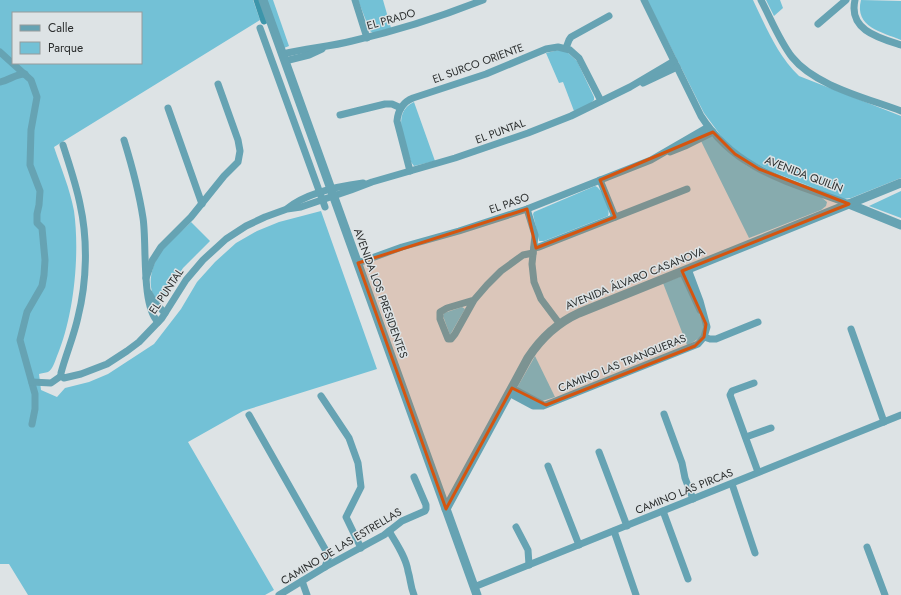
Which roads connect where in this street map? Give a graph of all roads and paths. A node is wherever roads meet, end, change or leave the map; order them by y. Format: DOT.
graph roads {
  1 [pos="263,0"];
  2 [pos="355,0"];
  3 [pos="483,0"];
  4 [pos="644,0"];
  5 [pos="761,0"];
  6 [pos="846,0"];
  7 [pos="855,0"];
  8 [pos="840,6"];
  9 [pos="854,8"];
  10 [pos="609,16"];
  11 [pos="818,24"];
  12 [pos="260,28"];
  13 [pos="367,38"];
  14 [pos="901,45"];
  15 [pos="566,48"];
  16 [pos="0,52"];
  17 [pos="284,58"];
  18 [pos="12,63"];
  19 [pos="14,64"];
  20 [pos="676,64"];
  21 [pos="25,74"];
  22 [pos="0,82"];
  23 [pos="218,84"];
  24 [pos="601,102"];
  25 [pos="168,108"];
  26 [pos="401,108"];
  27 [pos="901,109"];
  28 [pos="340,115"];
  29 [pos="711,129"];
  30 [pos="124,140"];
  31 [pos="63,145"];
  32 [pos="410,171"];
  33 [pos="600,180"];
  34 [pos="901,183"];
  35 [pos="687,189"];
  36 [pos="333,193"];
  37 [pos="322,200"];
  38 [pos="202,204"];
  39 [pos="849,204"];
  40 [pos="527,209"];
  41 [pos="615,217"];
  42 [pos="901,225"];
  43 [pos="145,248"];
  44 [pos="533,250"];
  45 [pos="157,252"];
  46 [pos="358,263"];
  47 [pos="685,270"];
  48 [pos="146,278"];
  49 [pos="148,291"];
  50 [pos="474,300"];
  51 [pos="166,313"];
  52 [pos="158,322"];
  53 [pos="758,322"];
  54 [pos="559,323"];
  55 [pos="852,329"];
  56 [pos="704,337"];
  57 [pos="62,376"];
  58 [pos="32,382"];
  59 [pos="754,383"];
  60 [pos="510,390"];
  61 [pos="322,396"];
  62 [pos="664,414"];
  63 [pos="249,415"];
  64 [pos="901,415"];
  65 [pos="884,422"];
  66 [pos="32,424"];
  67 [pos="772,428"];
  68 [pos="746,437"];
  69 [pos="599,452"];
  70 [pos="548,466"];
  71 [pos="758,472"];
  72 [pos="414,477"];
  73 [pos="732,484"];
  74 [pos="693,499"];
  75 [pos="446,509"];
  76 [pos="663,511"];
  77 [pos="627,526"];
  78 [pos="516,527"];
  79 [pos="389,531"];
  80 [pos="614,531"];
  81 [pos="579,545"];
  82 [pos="867,547"];
  83 [pos="361,548"];
  84 [pos="755,552"];
  85 [pos="529,565"];
  86 [pos="325,567"];
  87 [pos="688,579"];
  88 [pos="302,581"];
  89 [pos="476,591"];
  90 [pos="279,595"];
  91 [pos="307,595"];
  92 [pos="414,595"];
  93 [pos="636,595"];
  94 [pos="885,595"];
  1 -- 17 [label="street, AVENIDA LOS PRESIDENTES"];
  2 -- 13 [label="street"];
  3 -- 13 [label="street, EL PRADO"];
  4 -- 20 [label="street, AVENIDA QUILÍN"];
  5 -- 27 [label="street"];
  6 -- 8 [label="street"];
  7 -- 9 [label="street"];
  8 -- 9 [label="street"];
  8 -- 11 [label="street"];
  9 -- 14 [label="street"];
  10 -- 15 [label="street"];
  12 -- 37 [label="street"];
  13 -- 17 [label="street, EL PRADO"];
  15 -- 24 [label="street"];
  15 -- 26 [label="street, EL SURCO ORIENTE"];
  16 -- 18 [label="street"];
  17 -- 36 [label="street, AVENIDA LOS PRESIDENTES"];
  19 -- 21 [label="street"];
  20 -- 24 [label="street, EL PUNTAL"];
  20 -- 29 [label="street, AVENIDA QUILÍN"];
  21 -- 22 [label="street"];
  21 -- 58 [label="street"];
  23 -- 38 [label="street"];
  24 -- 32 [label="street, EL PUNTAL"];
  25 -- 38 [label="street"];
  26 -- 28 [label="street"];
  26 -- 32 [label="street"];
  29 -- 33 [label="street, EL PASO"];
  29 -- 39 [label="street, AVENIDA QUILÍN"];
  30 -- 43 [label="street"];
  31 -- 57 [label="street"];
  32 -- 36 [label="street, EL PUNTAL"];
  33 -- 40 [label="street, EL PASO"];
  33 -- 41 [label="street"];
  34 -- 39 [label="street, AVENIDA ÁLVARO CASANOVA"];
  35 -- 41 [label="street"];
  36 -- 37 [label="street, EL PUNTAL"];
  36 -- 46 [label="street, AVENIDA LOS PRESIDENTES"];
  37 -- 51 [label="street, EL PUNTAL"];
  38 -- 45 [label="street"];
  39 -- 42 [label="street, AVENIDA QUILÍN"];
  39 -- 47 [label="street, AVENIDA ÁLVARO CASANOVA"];
  40 -- 44 [label="street"];
  40 -- 46 [label="street, EL PASO"];
  41 -- 44 [label="street"];
  43 -- 45 [label="street"];
  43 -- 48 [label="street"];
  44 -- 50 [label="street"];
  44 -- 54 [label="street"];
  45 -- 48 [label="street"];
  46 -- 75 [label="street, AVENIDA LOS PRESIDENTES"];
  47 -- 54 [label="street, AVENIDA ÁLVARO CASANOVA"];
  47 -- 56 [label="street"];
  48 -- 49 [label="street"];
  49 -- 51 [label="street"];
  49 -- 52 [label="street"];
  50 -- 50 [label="street"];
  51 -- 52 [label="street, EL PUNTAL"];
  52 -- 57 [label="street, EL PUNTAL"];
  53 -- 56 [label="street"];
  54 -- 60 [label="street, AVENIDA ÁLVARO CASANOVA"];
  55 -- 65 [label="street"];
  56 -- 60 [label="street, CAMINO LAS TRANQUERAS"];
  57 -- 58 [label="street, EL PUNTAL"];
  58 -- 66 [label="street"];
  59 -- 68 [label="street"];
  60 -- 75 [label="street, AVENIDA ÁLVARO CASANOVA"];
  61 -- 83 [label="street"];
  62 -- 74 [label="street"];
  63 -- 86 [label="street"];
  64 -- 65 [label="street, CAMINO LAS PIRCAS"];
  65 -- 71 [label="street, CAMINO LAS PIRCAS"];
  67 -- 68 [label="street"];
  68 -- 71 [label="street"];
  69 -- 77 [label="street"];
  70 -- 81 [label="street"];
  71 -- 73 [label="street, CAMINO LAS PIRCAS"];
  72 -- 79 [label="street, CAMINO DE LAS ESTRELLAS"];
  73 -- 74 [label="street, CAMINO LAS PIRCAS"];
  73 -- 84 [label="street"];
  74 -- 76 [label="street, CAMINO LAS PIRCAS"];
  75 -- 89 [label="street, AVENIDA LOS PRESIDENTES"];
  76 -- 77 [label="street, CAMINO LAS PIRCAS"];
  76 -- 87 [label="street"];
  77 -- 80 [label="street, CAMINO LAS PIRCAS"];
  78 -- 85 [label="street"];
  79 -- 83 [label="street, CAMINO DE LAS ESTRELLAS"];
  79 -- 92 [label="street"];
  80 -- 81 [label="street, CAMINO LAS PIRCAS"];
  80 -- 93 [label="street"];
  81 -- 85 [label="street, CAMINO LAS PIRCAS"];
  82 -- 94 [label="street"];
  83 -- 86 [label="street, CAMINO DE LAS ESTRELLAS"];
  85 -- 89 [label="street, CAMINO LAS PIRCAS"];
  86 -- 88 [label="street, CAMINO DE LAS ESTRELLAS"];
  88 -- 90 [label="street, CAMINO DE LAS ESTRELLAS"];
  88 -- 91 [label="street"];
}
